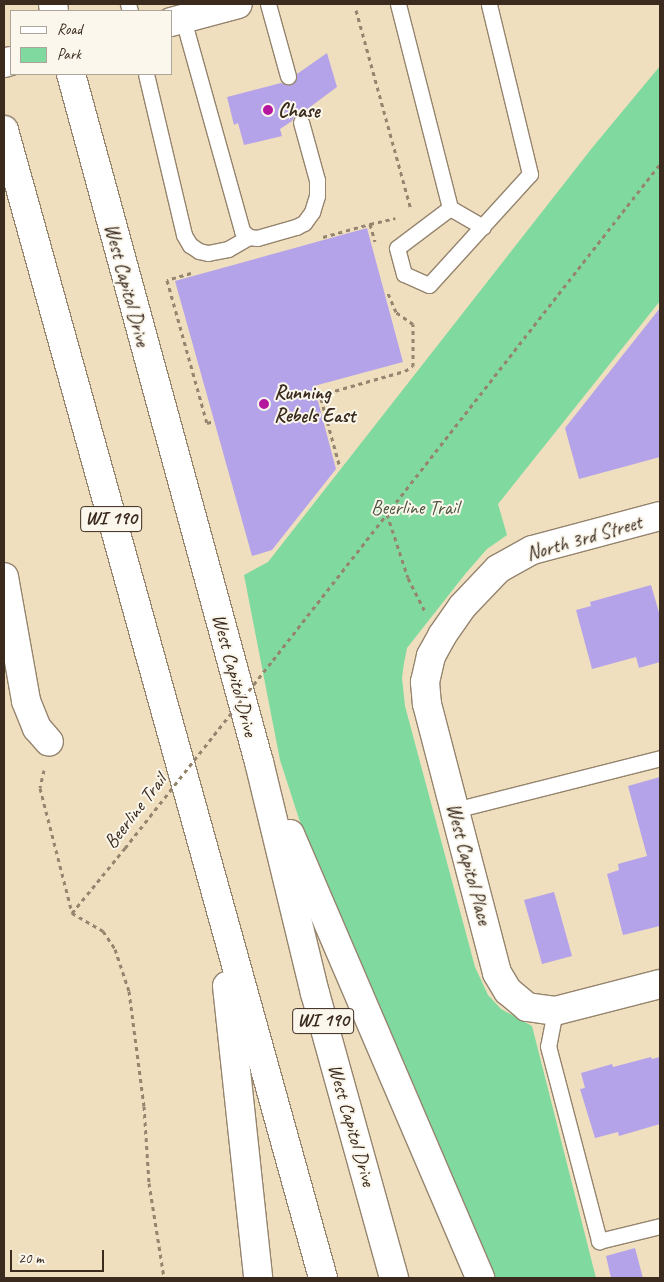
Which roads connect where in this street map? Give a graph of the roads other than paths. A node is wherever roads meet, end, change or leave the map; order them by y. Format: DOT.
graph roads {
  1 [pos="238,4"];
  2 [pos="268,4"];
  3 [pos="398,4"];
  4 [pos="489,4"];
  5 [pos="177,21"];
  6 [pos="71,75"];
  7 [pos="146,75"];
  8 [pos="288,76"];
  9 [pos="301,122"];
  10 [pos="4,130"];
  11 [pos="450,208"];
  12 [pos="483,228"];
  13 [pos="250,237"];
  14 [pos="660,516"];
  15 [pos="4,577"];
  16 [pos="425,682"];
  17 [pos="49,742"];
  18 [pos="660,758"];
  19 [pos="259,762"];
  20 [pos="455,810"];
  21 [pos="219,908"];
  22 [pos="660,984"];
  23 [pos="555,1011"];
  24 [pos="660,1226"];
  25 [pos="258,1278"];
  26 [pos="322,1278"];
  27 [pos="394,1278"];
  28 [pos="480,1278"];
  1 -- 5 [label="main road"];
  2 -- 8 [label="lane"];
  3 -- 11 [label="lane"];
  4 -- 12 [label="lane"];
  5 -- 13 [label="lane"];
  6 -- 19 [label="main road, West Capitol Drive / WI 190"];
  7 -- 13 [label="lane"];
  9 -- 13 [label="lane"];
  10 -- 21 [label="main road, WI 190"];
  11 -- 12 [label="lane"];
  11 -- 12 [label="lane"];
  14 -- 16 [label="main road, North 3rd Street"];
  15 -- 17 [label="main road"];
  16 -- 20 [label="main road, West Capitol Place"];
  18 -- 20 [label="lane"];
  19 -- 27 [label="main road, West Capitol Drive / WI 190"];
  19 -- 28 [label="main road"];
  20 -- 23 [label="main road, West Capitol Place"];
  21 -- 25 [label="main road"];
  21 -- 26 [label="main road, WI 190"];
  22 -- 23 [label="main road"];
  23 -- 24 [label="lane"];
}
